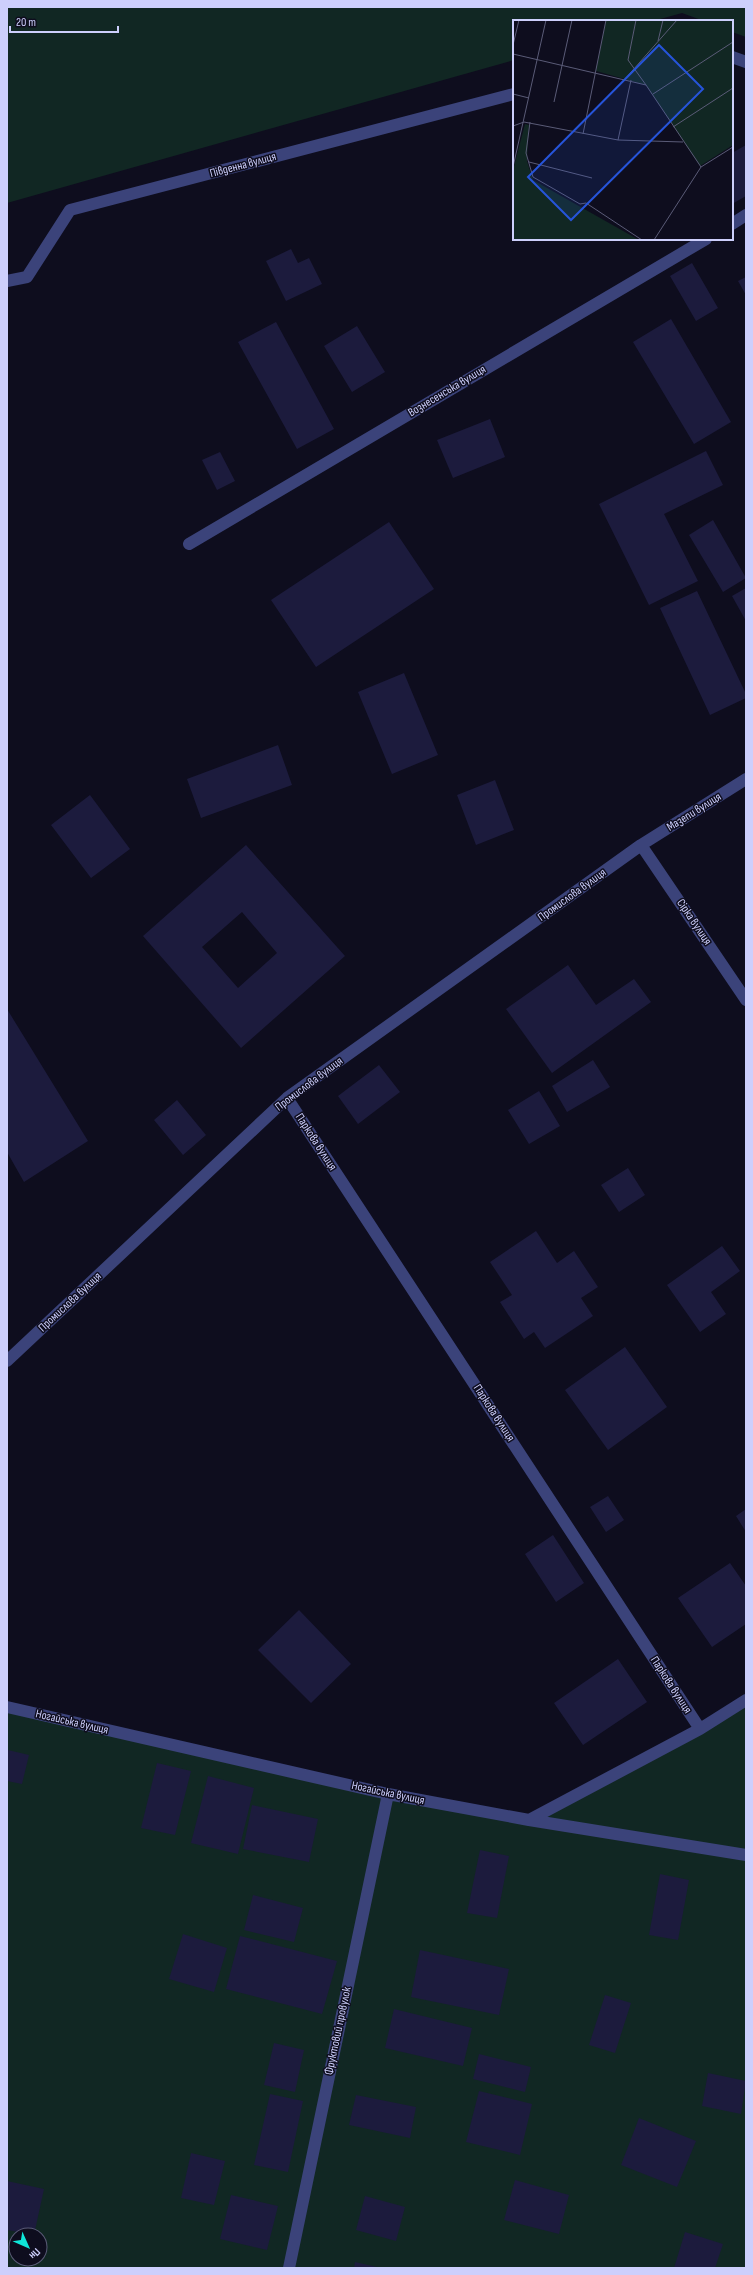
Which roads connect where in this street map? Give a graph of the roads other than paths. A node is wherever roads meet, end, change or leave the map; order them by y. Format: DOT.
graph roads {
  1 [pos="733,57"];
  2 [pos="746,62"];
  3 [pos="513,94"];
  4 [pos="746,215"];
  5 [pos="733,223"];
  6 [pos="704,240"];
  7 [pos="7,281"];
  8 [pos="189,544"];
  9 [pos="746,779"];
  10 [pos="641,845"];
  11 [pos="746,1000"];
  12 [pos="288,1098"];
  13 [pos="7,1361"];
  14 [pos="746,1700"];
  15 [pos="7,1707"];
  16 [pos="700,1729"];
  17 [pos="388,1794"];
  18 [pos="529,1820"];
  19 [pos="746,1854"];
  20 [pos="289,2268"];
  1 -- 2 [label="street"];
  3 -- 7 [label="street, Південна вулиця"];
  4 -- 5 [label="street"];
  6 -- 8 [label="street, Вознесенська вулиця"];
  9 -- 10 [label="street, Мазепи вулиця"];
  10 -- 11 [label="street, Сірка вулиця"];
  10 -- 12 [label="street, Промислова вулиця"];
  12 -- 13 [label="street, Промислова вулиця"];
  12 -- 16 [label="street, Паркова вулиця"];
  14 -- 16 [label="street"];
  15 -- 17 [label="street, Ногайська вулиця"];
  16 -- 18 [label="street"];
  17 -- 18 [label="street, Ногайська вулиця"];
  17 -- 20 [label="street, Фруктовий провулок"];
  18 -- 19 [label="street, Ногайська вулиця"];
}
